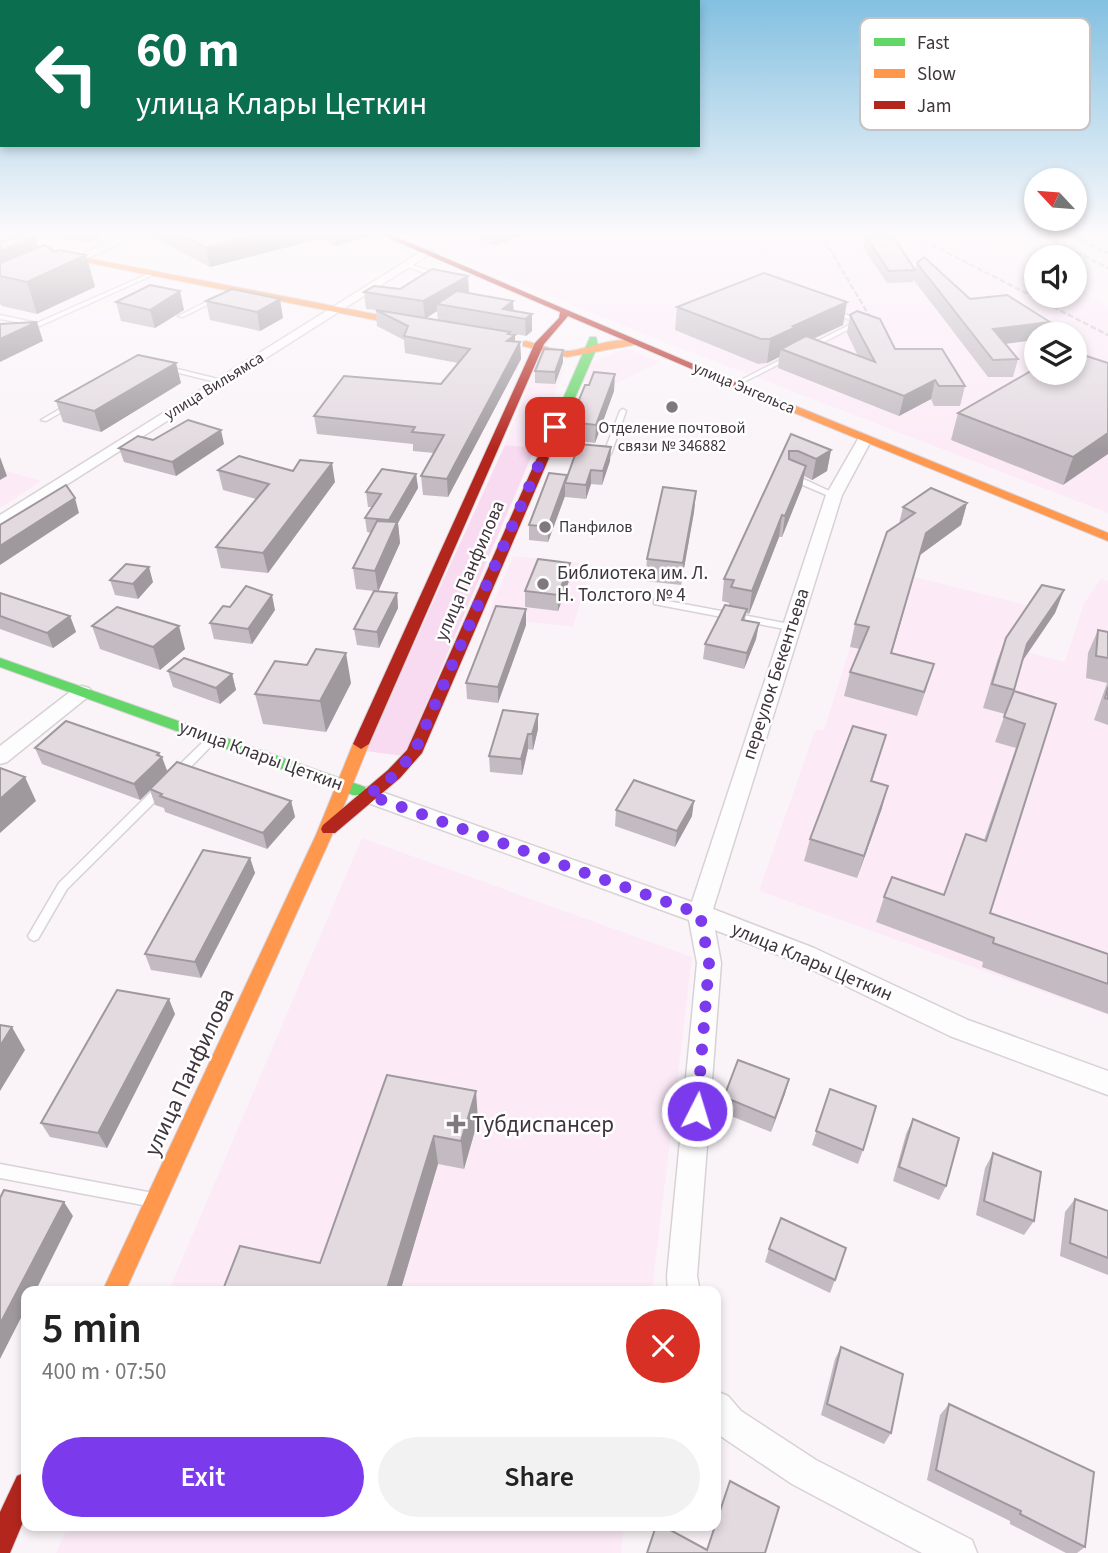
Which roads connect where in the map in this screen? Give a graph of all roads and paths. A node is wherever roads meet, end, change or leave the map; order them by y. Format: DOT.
graph roads {
  1 [pos="82,305"];
  2 [pos="202,305"];
  3 [pos="308,305"];
  4 [pos="344,305"];
  5 [pos="549,305"];
  6 [pos="825,308"];
  7 [pos="335,311"];
  8 [pos="564,312"];
  9 [pos="181,316"];
  10 [pos="0,317"];
  11 [pos="600,327"];
  12 [pos="435,328"];
  13 [pos="513,342"];
  14 [pos="542,342"];
  15 [pos="591,346"];
  16 [pos="648,347"];
  17 [pos="157,366"];
  18 [pos="220,381"];
  19 [pos="736,384"];
  20 [pos="77,401"];
  21 [pos="623,411"];
  22 [pos="44,420"];
  23 [pos="865,439"];
  24 [pos="547,447"];
  25 [pos="790,476"];
  26 [pos="834,495"];
  27 [pos="0,522"];
  28 [pos="1108,537"];
  29 [pos="657,602"];
  30 [pos="790,627"];
  31 [pos="0,662"];
  32 [pos="82,692"];
  33 [pos="212,739"];
  34 [pos="0,757"];
  35 [pos="342,786"];
  36 [pos="368,795"];
  37 [pos="324,835"];
  38 [pos="700,914"];
  39 [pos="34,936"];
  40 [pos="1108,1083"];
  41 [pos="0,1171"];
  42 [pos="154,1201"];
  43 [pos="116,1286"];
  44 [pos="683,1286"];
  45 [pos="721,1414"];
  46 [pos="21,1496"];
  47 [pos="0,1543"];
  48 [pos="959,1553"];
  1 -- 10 [label="lane"];
  2 -- 9 [label="lane"];
  3 -- 7 [label="street"];
  4 -- 7 [label="street, улица Вильямса"];
  5 -- 8 [label="street, улица Энгельса"];
  6 -- 19 [label="lane"];
  7 -- 12 [label="street"];
  7 -- 18 [label="street, улица Вильямса"];
  8 -- 11 [label="street, улица Энгельса"];
  8 -- 14 [label="street, улица Панфилова"];
  11 -- 15 [label="street, улица Панфилова"];
  11 -- 16 [label="street, улица Энгельса"];
  13 -- 14 [label="street"];
  14 -- 15 [label="street"];
  14 -- 15 [label="street"];
  14 -- 35 [label="street, улица Панфилова"];
  15 -- 16 [label="street"];
  15 -- 24 [label="street, улица Панфилова"];
  16 -- 19 [label="street, улица Энгельса"];
  17 -- 18 [label="lane"];
  18 -- 27 [label="street, улица Вильямса"];
  19 -- 23 [label="street, улица Энгельса"];
  20 -- 22 [label="lane"];
  21 -- 24 [label="lane"];
  23 -- 26 [label="street, переулок Бекентьева"];
  23 -- 28 [label="street, улица Энгельса"];
  24 -- 36 [label="street, улица Панфилова"];
  25 -- 26 [label="lane"];
  26 -- 30 [label="street, переулок Бекентьева"];
  29 -- 30 [label="lane"];
  30 -- 38 [label="street, переулок Бекентьева"];
  31 -- 32 [label="street, улица Клары Цеткин"];
  32 -- 33 [label="street, улица Клары Цеткин"];
  32 -- 34 [label="street"];
  33 -- 35 [label="street, улица Клары Цеткин"];
  33 -- 39 [label="lane"];
  35 -- 36 [label="street, улица Клары Цеткин"];
  35 -- 37 [label="street, улица Панфилова"];
  36 -- 37 [label="street, улица Панфилова"];
  36 -- 38 [label="street, улица Клары Цеткин"];
  37 -- 42 [label="street, улица Панфилова"];
  38 -- 40 [label="street, улица Клары Цеткин"];
  38 -- 44 [label="street"];
  41 -- 42 [label="lane"];
  42 -- 43 [label="street, улица Панфилова"];
  45 -- 48 [label="street"];
  46 -- 47 [label="street"];
}
